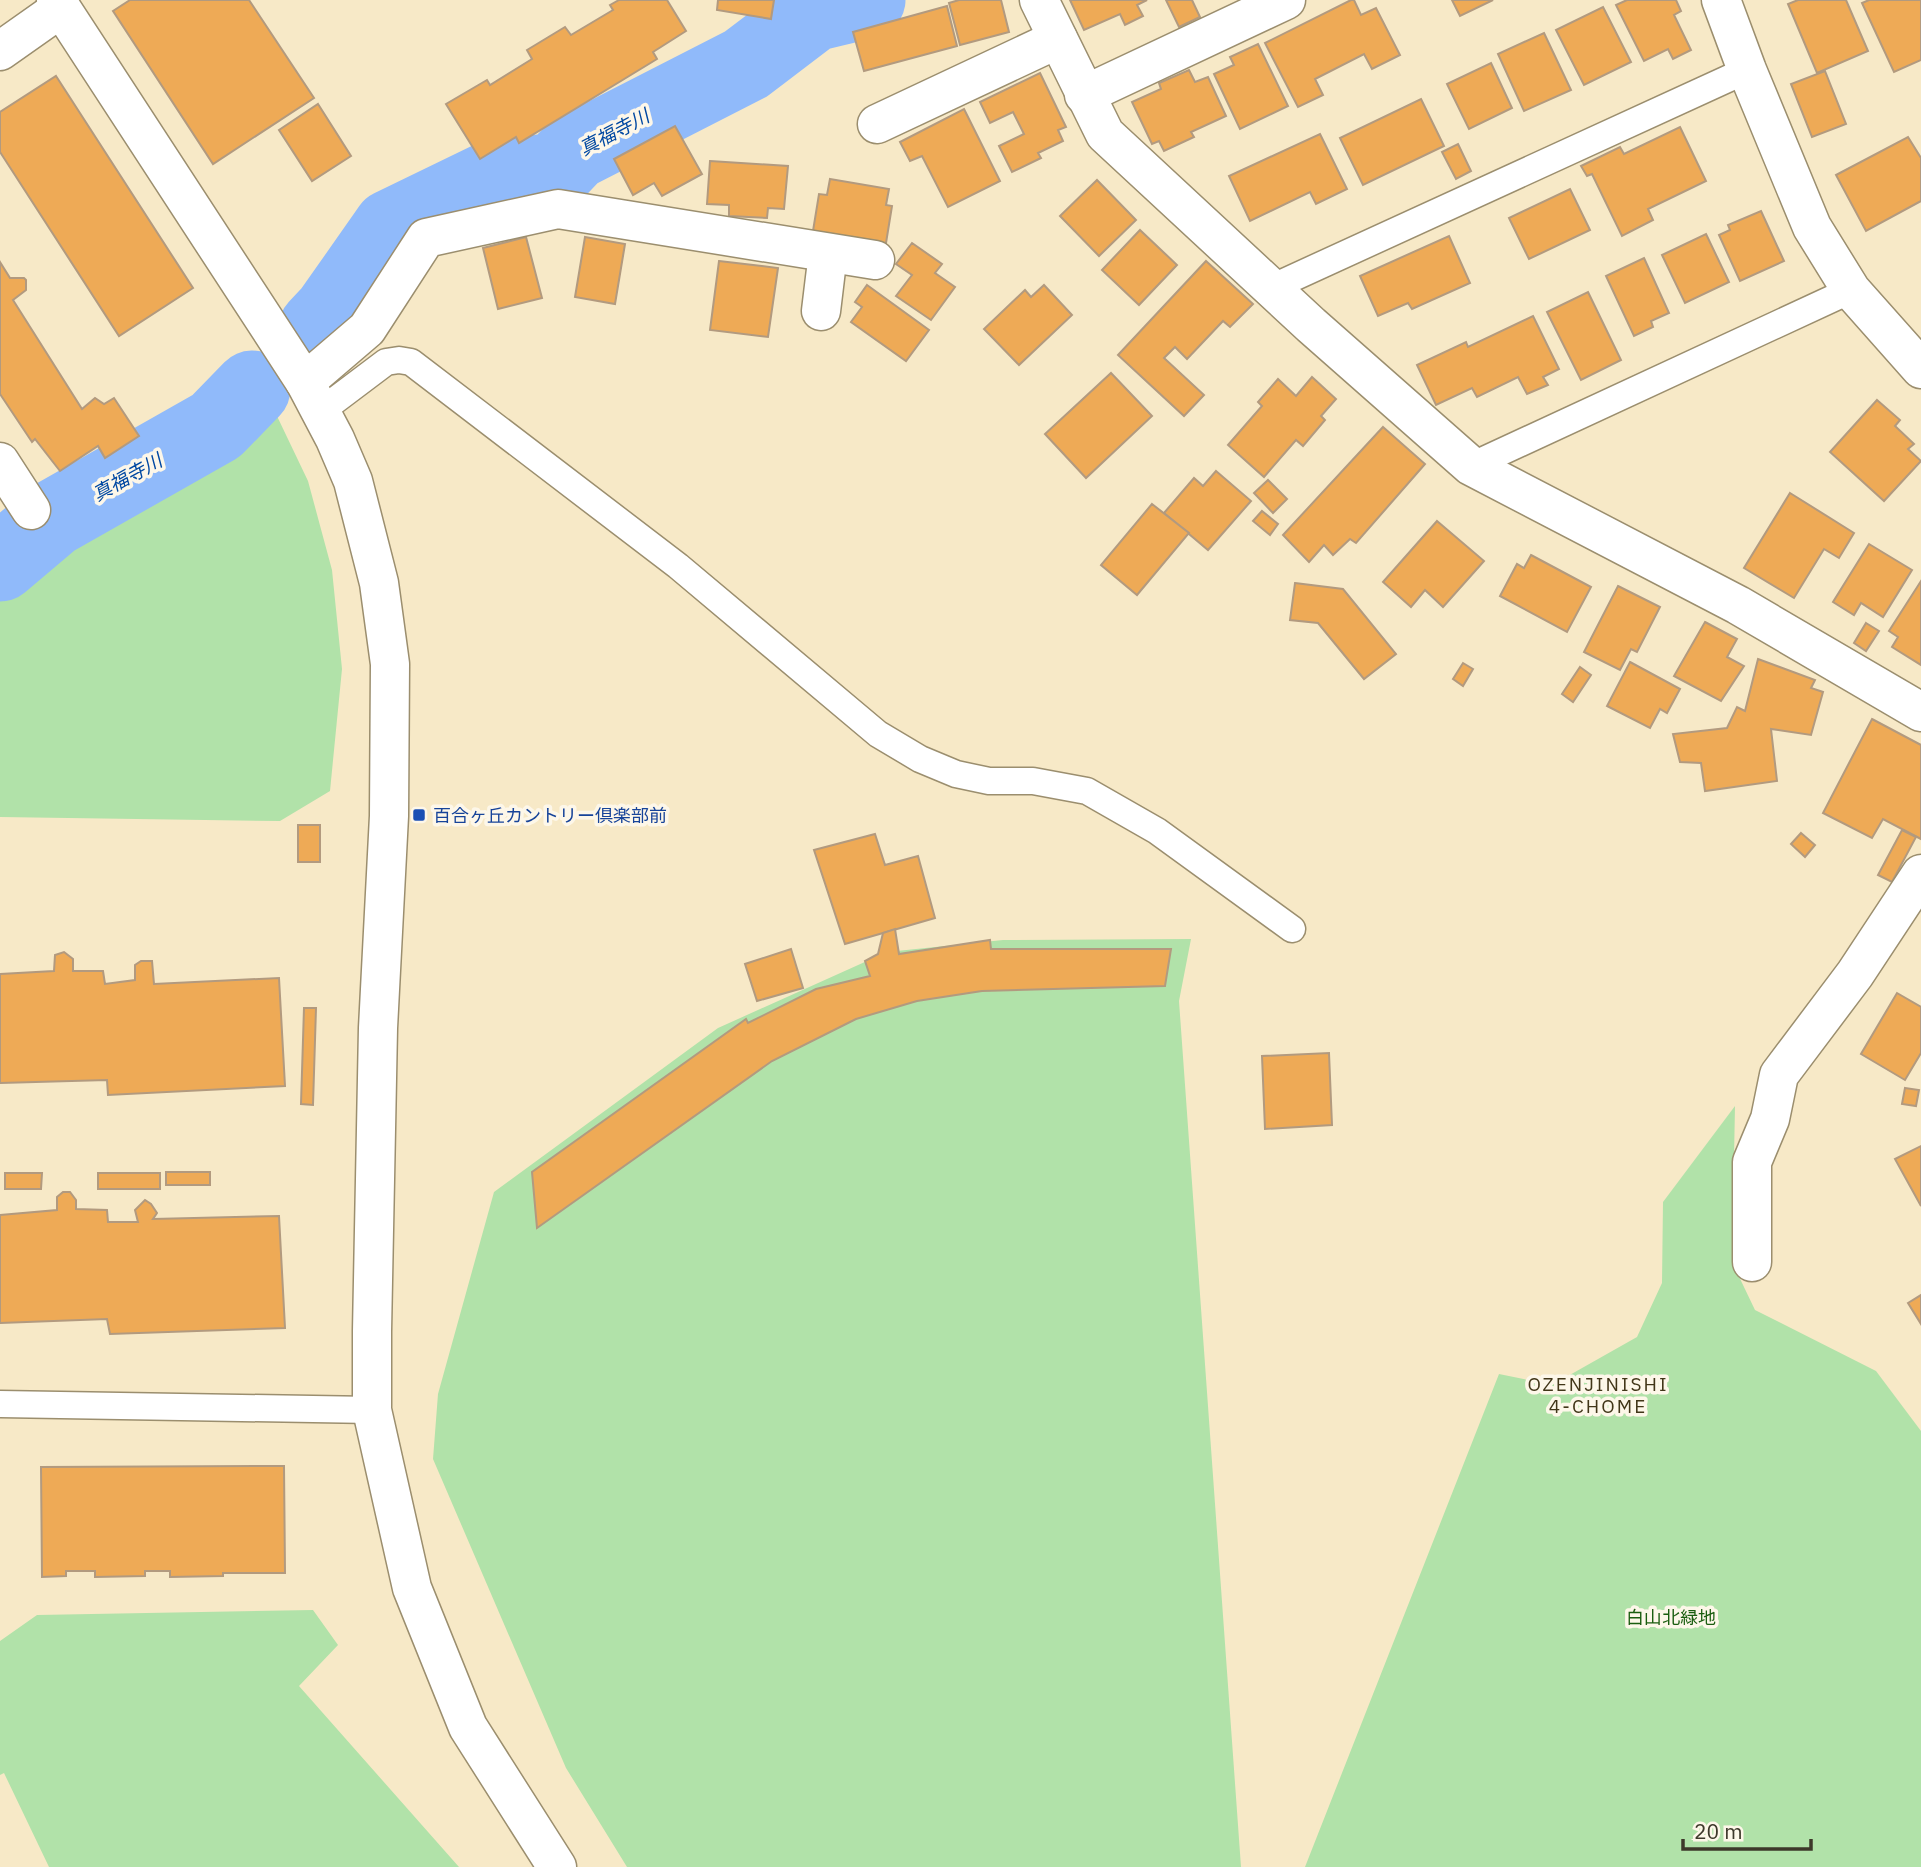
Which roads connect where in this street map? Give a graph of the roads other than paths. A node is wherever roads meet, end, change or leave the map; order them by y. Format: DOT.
graph roads {
  1 [pos="1039,0"];
  2 [pos="1286,0"];
  3 [pos="1721,0"];
  4 [pos="59,4"];
  5 [pos="1058,39"];
  6 [pos="0,51"];
  7 [pos="1746,70"];
  8 [pos="1084,94"];
  9 [pos="877,124"];
  10 [pos="828,253"];
  11 [pos="875,261"];
  12 [pos="1271,288"];
  13 [pos="1851,290"];
  14 [pos="821,311"];
  15 [pos="1921,369"];
  16 [pos="313,397"];
  17 [pos="0,462"];
  18 [pos="1471,466"];
  19 [pos="31,510"];
  20 [pos="1921,712"];
  21 [pos="1921,874"];
  22 [pos="1292,929"];
  23 [pos="1752,1262"];
  24 [pos="0,1404"];
  25 [pos="372,1410"];
  26 [pos="557,1867"];
  1 -- 5 [label="street"];
  2 -- 8 [label="street"];
  3 -- 7 [label="street"];
  4 -- 6 [label="street"];
  4 -- 16 [label="street"];
  5 -- 8 [label="street"];
  5 -- 9 [label="street"];
  7 -- 12 [label="lane"];
  7 -- 13 [label="street"];
  8 -- 12 [label="street"];
  10 -- 11 [label="street"];
  10 -- 14 [label="street"];
  10 -- 16 [label="street"];
  12 -- 18 [label="street"];
  13 -- 15 [label="street"];
  13 -- 18 [label="lane"];
  16 -- 22 [label="lane"];
  16 -- 25 [label="street"];
  17 -- 19 [label="street"];
  18 -- 20 [label="street"];
  21 -- 23 [label="street"];
  24 -- 25 [label="lane"];
  25 -- 26 [label="street"];
}
